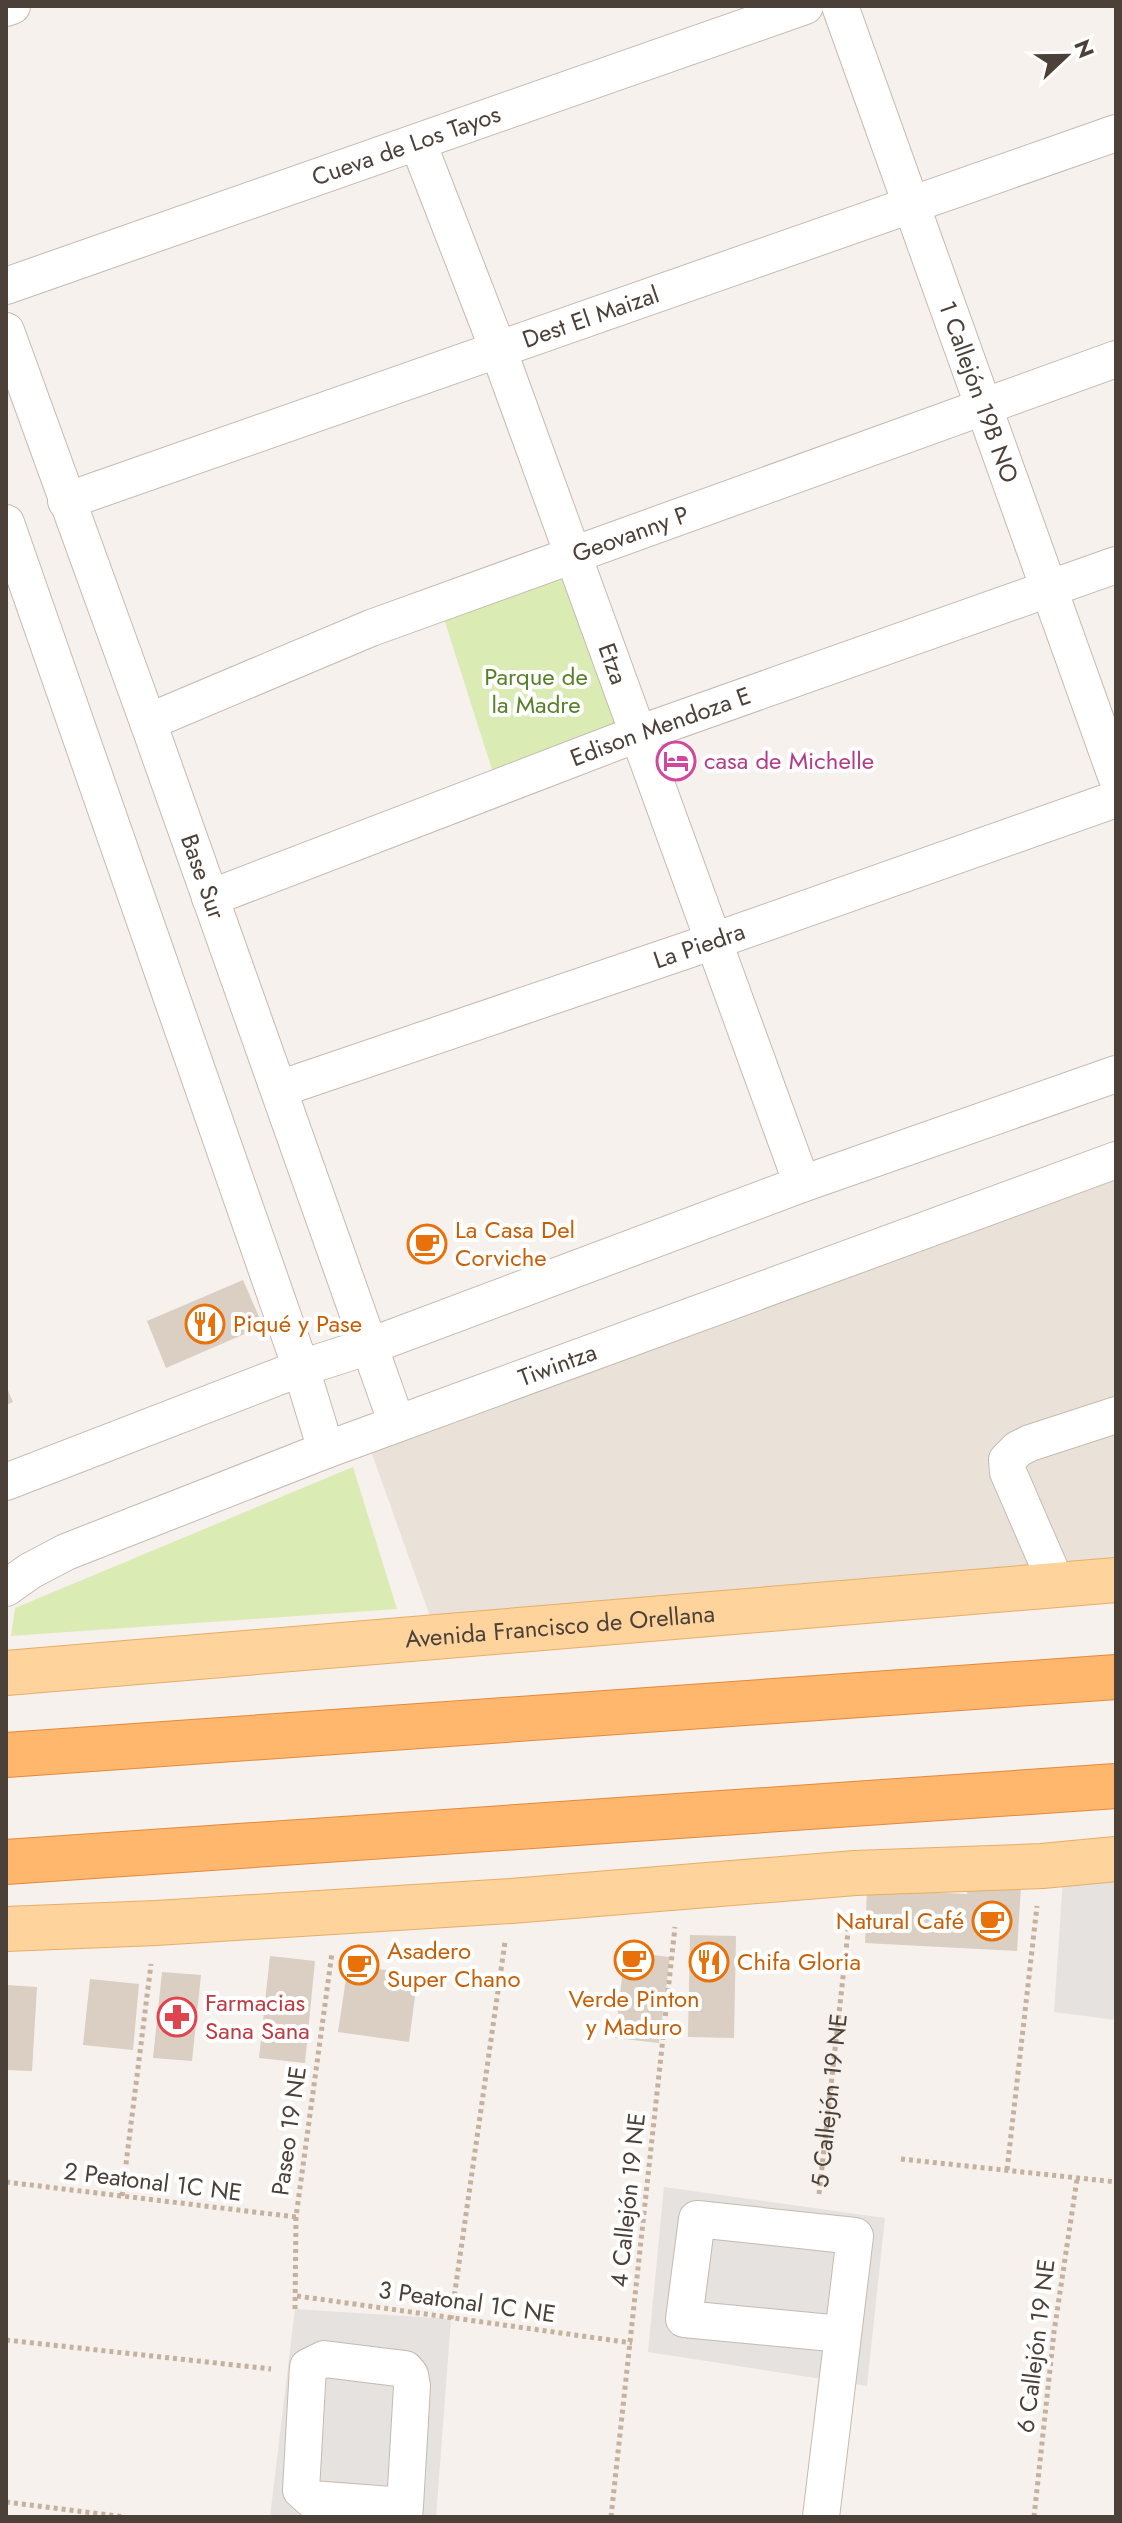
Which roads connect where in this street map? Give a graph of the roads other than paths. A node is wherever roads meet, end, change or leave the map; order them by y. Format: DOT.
graph roads {
  1 [pos="12,6"];
  2 [pos="805,6"];
  3 [pos="840,6"];
  4 [pos="6,8"];
  5 [pos="1116,133"];
  6 [pos="418,143"];
  7 [pos="910,205"];
  8 [pos="6,286"];
  9 [pos="6,331"];
  10 [pos="498,349"];
  11 [pos="1116,359"];
  12 [pos="982,407"];
  13 [pos="66,501"];
  14 [pos="6,523"];
  15 [pos="573,555"];
  16 [pos="1116,565"];
  17 [pos="1048,589"];
  18 [pos="148,722"];
  19 [pos="638,734"];
  20 [pos="1116,776"];
  21 [pos="1116,799"];
  22 [pos="210,898"];
  23 [pos="714,941"];
  24 [pos="1116,1074"];
  25 [pos="279,1089"];
  26 [pos="1116,1160"];
  27 [pos="802,1184"];
  28 [pos="370,1346"];
  29 [pos="301,1368"];
  30 [pos="1116,1415"];
  31 [pos="397,1424"];
  32 [pos="326,1450"];
  33 [pos="6,1482"];
  34 [pos="1116,1580"];
  35 [pos="1057,1585"];
  36 [pos="6,1588"];
  37 [pos="6,1673"];
  38 [pos="1116,1677"];
  39 [pos="6,1755"];
  40 [pos="1116,1786"];
  41 [pos="1116,1859"];
  42 [pos="6,1862"];
  43 [pos="6,1929"];
  44 [pos="842,2334"];
  45 [pos="404,2511"];
  46 [pos="821,2517"];
  1 -- 4 [label="street"];
  2 -- 6 [label="street, Cueva de Los Tayos"];
  3 -- 7 [label="street, 1 Callejón 19B NO"];
  5 -- 7 [label="street, Dest El Maizal"];
  6 -- 8 [label="street, Cueva de Los Tayos"];
  6 -- 10 [label="street, Etza"];
  7 -- 10 [label="street, Dest El Maizal"];
  7 -- 12 [label="street, 1 Callejón 19B NO"];
  9 -- 13 [label="street, Base Sur"];
  10 -- 13 [label="street, Dest El Maizal"];
  10 -- 15 [label="street, Etza"];
  11 -- 12 [label="street, Geovanny P"];
  12 -- 15 [label="street, Geovanny P"];
  12 -- 17 [label="street, 1 Callejón 19B NO"];
  13 -- 18 [label="street, Base Sur"];
  14 -- 29 [label="street"];
  15 -- 18 [label="street, Geovanny P"];
  15 -- 19 [label="street, Etza"];
  16 -- 17 [label="street, Edison Mendoza E"];
  17 -- 19 [label="street, Edison Mendoza E"];
  17 -- 20 [label="street, 1 Callejón 19B NO"];
  18 -- 22 [label="street, Base Sur"];
  19 -- 22 [label="street, Edison Mendoza E"];
  19 -- 23 [label="street, Etza"];
  21 -- 23 [label="street, La Piedra"];
  22 -- 25 [label="street, Base Sur"];
  23 -- 25 [label="street, La Piedra"];
  23 -- 27 [label="street, Etza"];
  24 -- 27 [label="street"];
  25 -- 28 [label="street, Base Sur"];
  26 -- 31 [label="street, Tiwintza"];
  27 -- 28 [label="street"];
  28 -- 29 [label="street"];
  28 -- 31 [label="street, Base Sur"];
  29 -- 32 [label="street"];
  29 -- 33 [label="street"];
  30 -- 35 [label="street"];
  31 -- 32 [label="street, Tiwintza"];
  32 -- 36 [label="street, Tiwintza"];
  34 -- 35 [label="main road, Avenida Francisco de Orellana"];
  35 -- 37 [label="main road, Avenida Francisco de Orellana"];
  38 -- 39 [label="highway"];
  40 -- 42 [label="highway"];
  41 -- 43 [label="main road"];
  44 -- 44 [label="street"];
  44 -- 46 [label="street"];
  45 -- 45 [label="street"];
}
